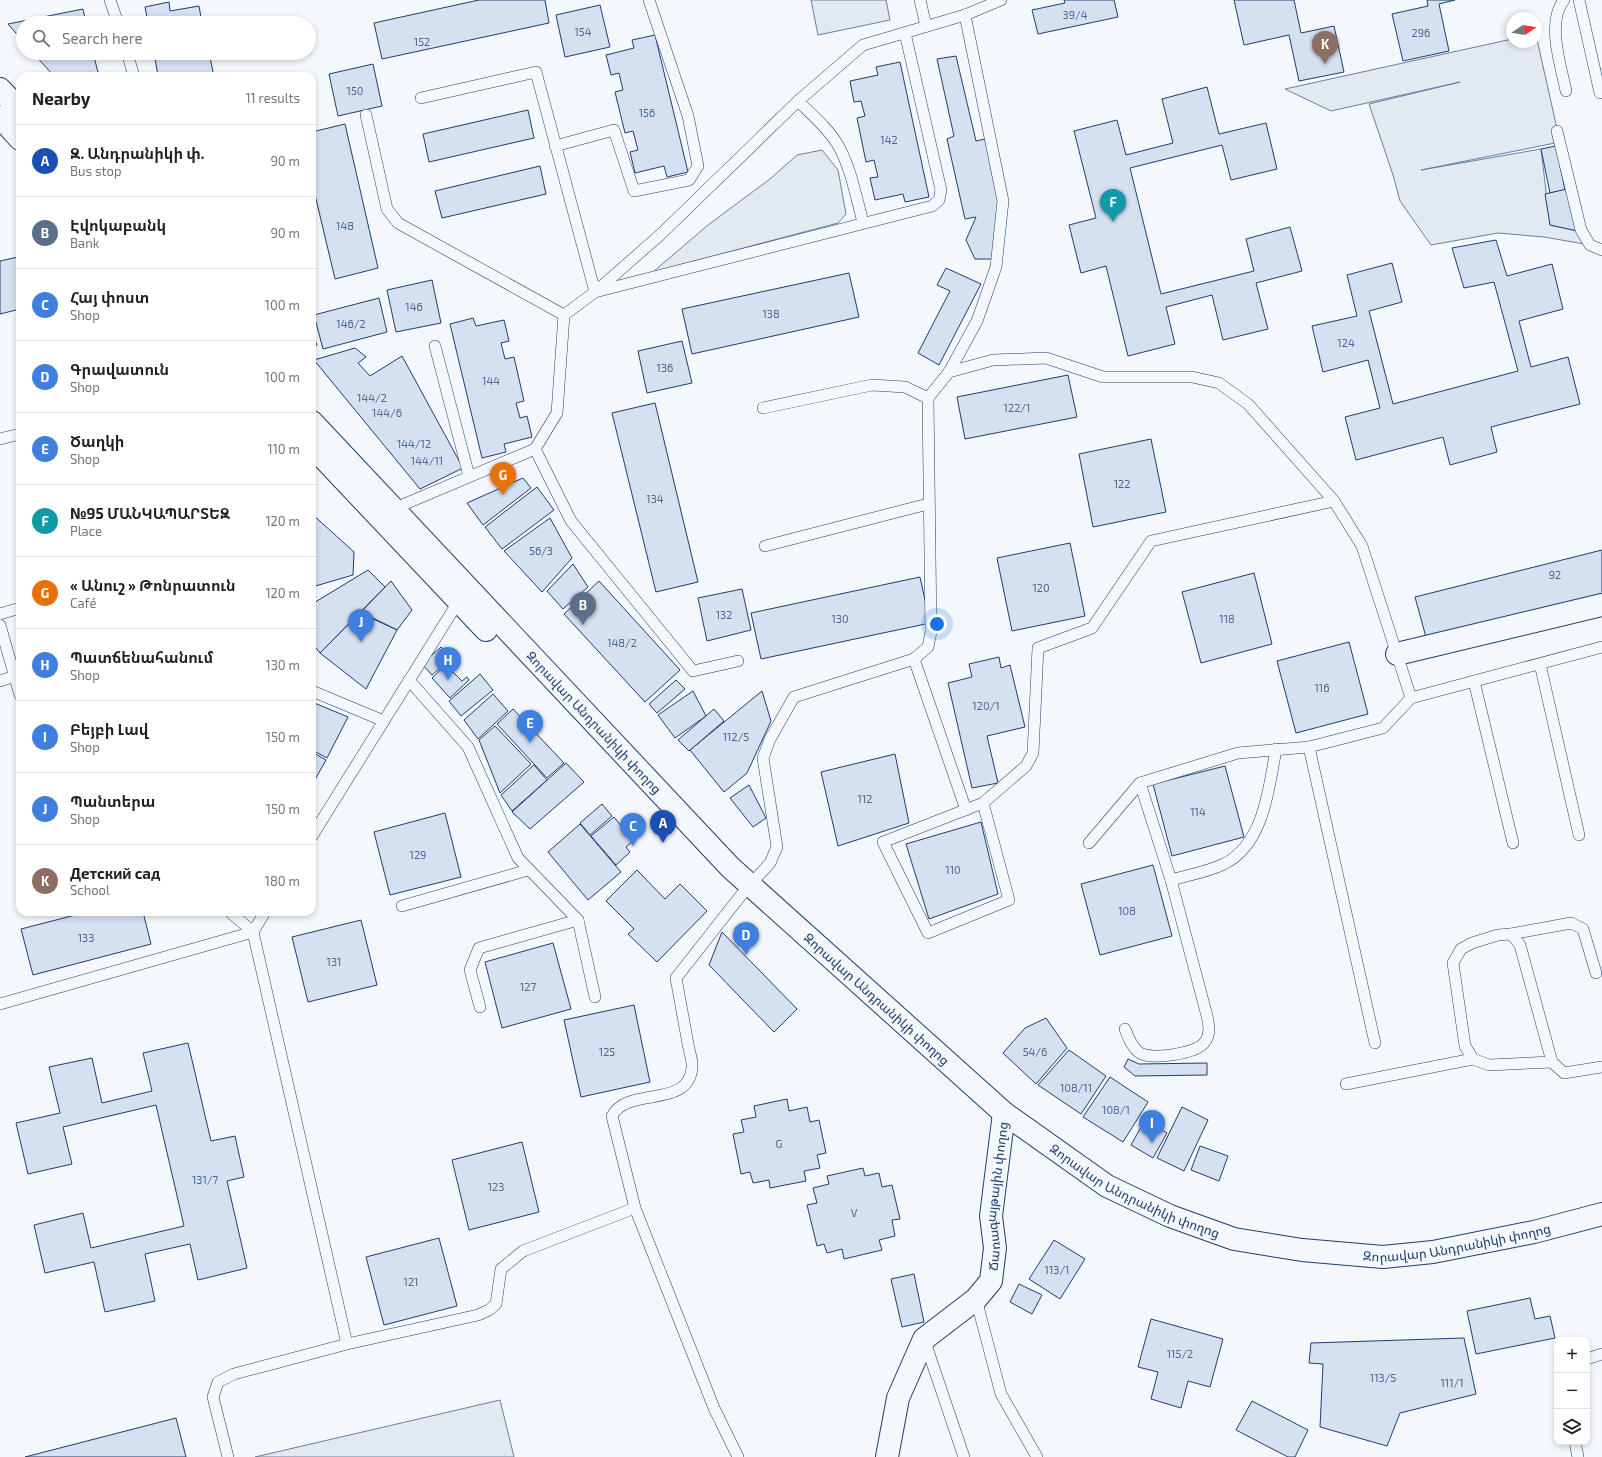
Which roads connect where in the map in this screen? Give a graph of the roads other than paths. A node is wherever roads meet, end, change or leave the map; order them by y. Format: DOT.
graph roads {
  1 [pos="110,0"];
  2 [pos="649,0"];
  3 [pos="920,0"];
  4 [pos="1001,0"];
  5 [pos="1564,0"];
  6 [pos="1579,0"];
  7 [pos="964,15"];
  8 [pos="116,16"];
  9 [pos="926,26"];
  10 [pos="905,32"];
  11 [pos="129,60"];
  12 [pos="133,72"];
  13 [pos="0,89"];
  14 [pos="1566,91"];
  15 [pos="1600,93"];
  16 [pos="421,98"];
  17 [pos="798,101"];
  18 [pos="16,106"];
  19 [pos="366,115"];
  20 [pos="0,118"];
  21 [pos="1557,131"];
  22 [pos="16,134"];
  23 [pos="555,146"];
  24 [pos="863,222"];
  25 [pos="1602,250"];
  26 [pos="595,292"];
  27 [pos="564,315"];
  28 [pos="435,346"];
  29 [pos="949,372"];
  30 [pos="928,398"];
  31 [pos="763,408"];
  32 [pos="316,426"];
  33 [pos="16,435"];
  34 [pos="0,439"];
  35 [pos="535,449"];
  36 [pos="316,450"];
  37 [pos="469,476"];
  38 [pos="1334,501"];
  39 [pos="928,504"];
  40 [pos="393,510"];
  41 [pos="764,546"];
  42 [pos="463,594"];
  43 [pos="1602,605"];
  44 [pos="16,609"];
  45 [pos="0,614"];
  46 [pos="0,625"];
  47 [pos="1602,647"];
  48 [pos="1397,654"];
  49 [pos="914,659"];
  50 [pos="738,661"];
  51 [pos="1540,664"];
  52 [pos="14,676"];
  53 [pos="409,680"];
  54 [pos="0,681"];
  55 [pos="1474,681"];
  56 [pos="16,682"];
  57 [pos="316,693"];
  58 [pos="1411,698"];
  59 [pos="384,721"];
  60 [pos="1309,747"];
  61 [pos="1276,749"];
  62 [pos="1140,783"];
  63 [pos="983,803"];
  64 [pos="966,810"];
  65 [pos="316,830"];
  66 [pos="1579,835"];
  67 [pos="1089,843"];
  68 [pos="1513,843"];
  69 [pos="528,870"];
  70 [pos="1171,880"];
  71 [pos="746,890"];
  72 [pos="402,906"];
  73 [pos="234,916"];
  74 [pos="262,916"];
  75 [pos="578,920"];
  76 [pos="252,932"];
  77 [pos="1511,934"];
  78 [pos="1596,973"];
  79 [pos="595,997"];
  80 [pos="0,1004"];
  81 [pos="480,1008"];
  82 [pos="1125,1029"];
  83 [pos="1375,1043"];
  84 [pos="1473,1060"];
  85 [pos="1552,1062"];
  86 [pos="1602,1067"];
  87 [pos="1346,1084"];
  88 [pos="1003,1121"];
  89 [pos="635,1208"];
  90 [pos="1602,1214"];
  91 [pos="1602,1229"];
  92 [pos="976,1298"];
  93 [pos="924,1340"];
  94 [pos="347,1344"];
  95 [pos="1602,1354"];
  96 [pos="1590,1358"];
  97 [pos="1576,1445"];
  98 [pos="228,1457"];
  99 [pos="738,1457"];
  100 [pos="887,1457"];
  101 [pos="964,1457"];
  102 [pos="1037,1457"];
  103 [pos="1578,1457"];
  1 -- 8 [label="lane"];
  2 -- 23 [label="lane"];
  3 -- 9 [label="lane"];
  4 -- 7 [label="lane"];
  5 -- 14 [label="lane"];
  6 -- 15 [label="lane"];
  7 -- 9 [label="lane"];
  7 -- 29 [label="lane"];
  9 -- 10 [label="lane"];
  10 -- 17 [label="lane"];
  10 -- 24 [label="lane"];
  11 -- 12 [label="lane"];
  13 -- 18 [label="main road"];
  16 -- 23 [label="lane"];
  17 -- 24 [label="lane"];
  17 -- 26 [label="lane"];
  19 -- 27 [label="lane"];
  20 -- 22 [label="main road"];
  21 -- 25 [label="lane"];
  23 -- 26 [label="lane"];
  24 -- 26 [label="lane"];
  26 -- 27 [label="lane"];
  27 -- 35 [label="lane"];
  28 -- 37 [label="lane"];
  29 -- 30 [label="lane"];
  29 -- 38 [label="lane"];
  30 -- 31 [label="lane"];
  30 -- 39 [label="lane"];
  32 -- 40 [label="main road, Զորավար Անդրանիկի փողոց"];
  33 -- 34 [label="lane"];
  35 -- 37 [label="lane"];
  35 -- 50 [label="lane"];
  36 -- 42 [label="main road, Զորավար Անդրանիկի փողոց"];
  37 -- 40 [label="lane"];
  38 -- 48 [label="lane"];
  38 -- 63 [label="lane"];
  39 -- 41 [label="lane"];
  39 -- 49 [label="lane"];
  40 -- 42 [label="main road, Զորավար Անդրանիկի փողոց"];
  42 -- 53 [label="lane"];
  42 -- 71 [label="main road, Զորավար Անդրանիկի փողոց"];
  43 -- 48 [label="main road"];
  44 -- 45 [label="lane"];
  46 -- 52 [label="lane"];
  47 -- 51 [label="lane"];
  48 -- 58 [label="lane"];
  49 -- 64 [label="lane"];
  49 -- 71 [label="lane"];
  51 -- 55 [label="lane"];
  51 -- 66 [label="lane"];
  52 -- 54 [label="lane"];
  52 -- 56 [label="lane"];
  53 -- 59 [label="lane"];
  53 -- 69 [label="lane"];
  55 -- 58 [label="lane"];
  55 -- 68 [label="lane"];
  57 -- 59 [label="lane"];
  58 -- 60 [label="lane"];
  59 -- 65 [label="lane"];
  60 -- 61 [label="lane"];
  60 -- 83 [label="lane"];
  61 -- 62 [label="lane"];
  61 -- 70 [label="lane"];
  62 -- 67 [label="lane"];
  62 -- 70 [label="lane"];
  63 -- 64 [label="lane"];
  63 -- 64 [label="lane"];
  69 -- 72 [label="lane"];
  69 -- 75 [label="lane"];
  70 -- 82 [label="lane"];
  71 -- 88 [label="main road, Զորավար Անդրանիկի փողոց"];
  71 -- 89 [label="lane"];
  73 -- 76 [label="lane"];
  74 -- 76 [label="lane"];
  75 -- 79 [label="lane"];
  75 -- 81 [label="lane"];
  76 -- 80 [label="lane"];
  76 -- 94 [label="lane"];
  77 -- 78 [label="lane"];
  77 -- 84 [label="lane"];
  77 -- 85 [label="lane"];
  84 -- 85 [label="lane"];
  84 -- 87 [label="lane"];
  85 -- 86 [label="lane"];
  88 -- 90 [label="main road, Զորավար Անդրանիկի փողոց"];
  88 -- 91 [label="main road, Զորավար Անդրանիկի փողոց"];
  88 -- 92 [label="main road, Ճառագայթային փողոց"];
  89 -- 94 [label="lane"];
  89 -- 99 [label="lane"];
  92 -- 93 [label="main road, Ճառագայթային փողոց"];
  92 -- 102 [label="lane"];
  93 -- 100 [label="main road, Ճառագայթային փողոց"];
  93 -- 101 [label="lane"];
  94 -- 98 [label="lane"];
  95 -- 96 [label="lane"];
  97 -- 103 [label="lane"];
}
